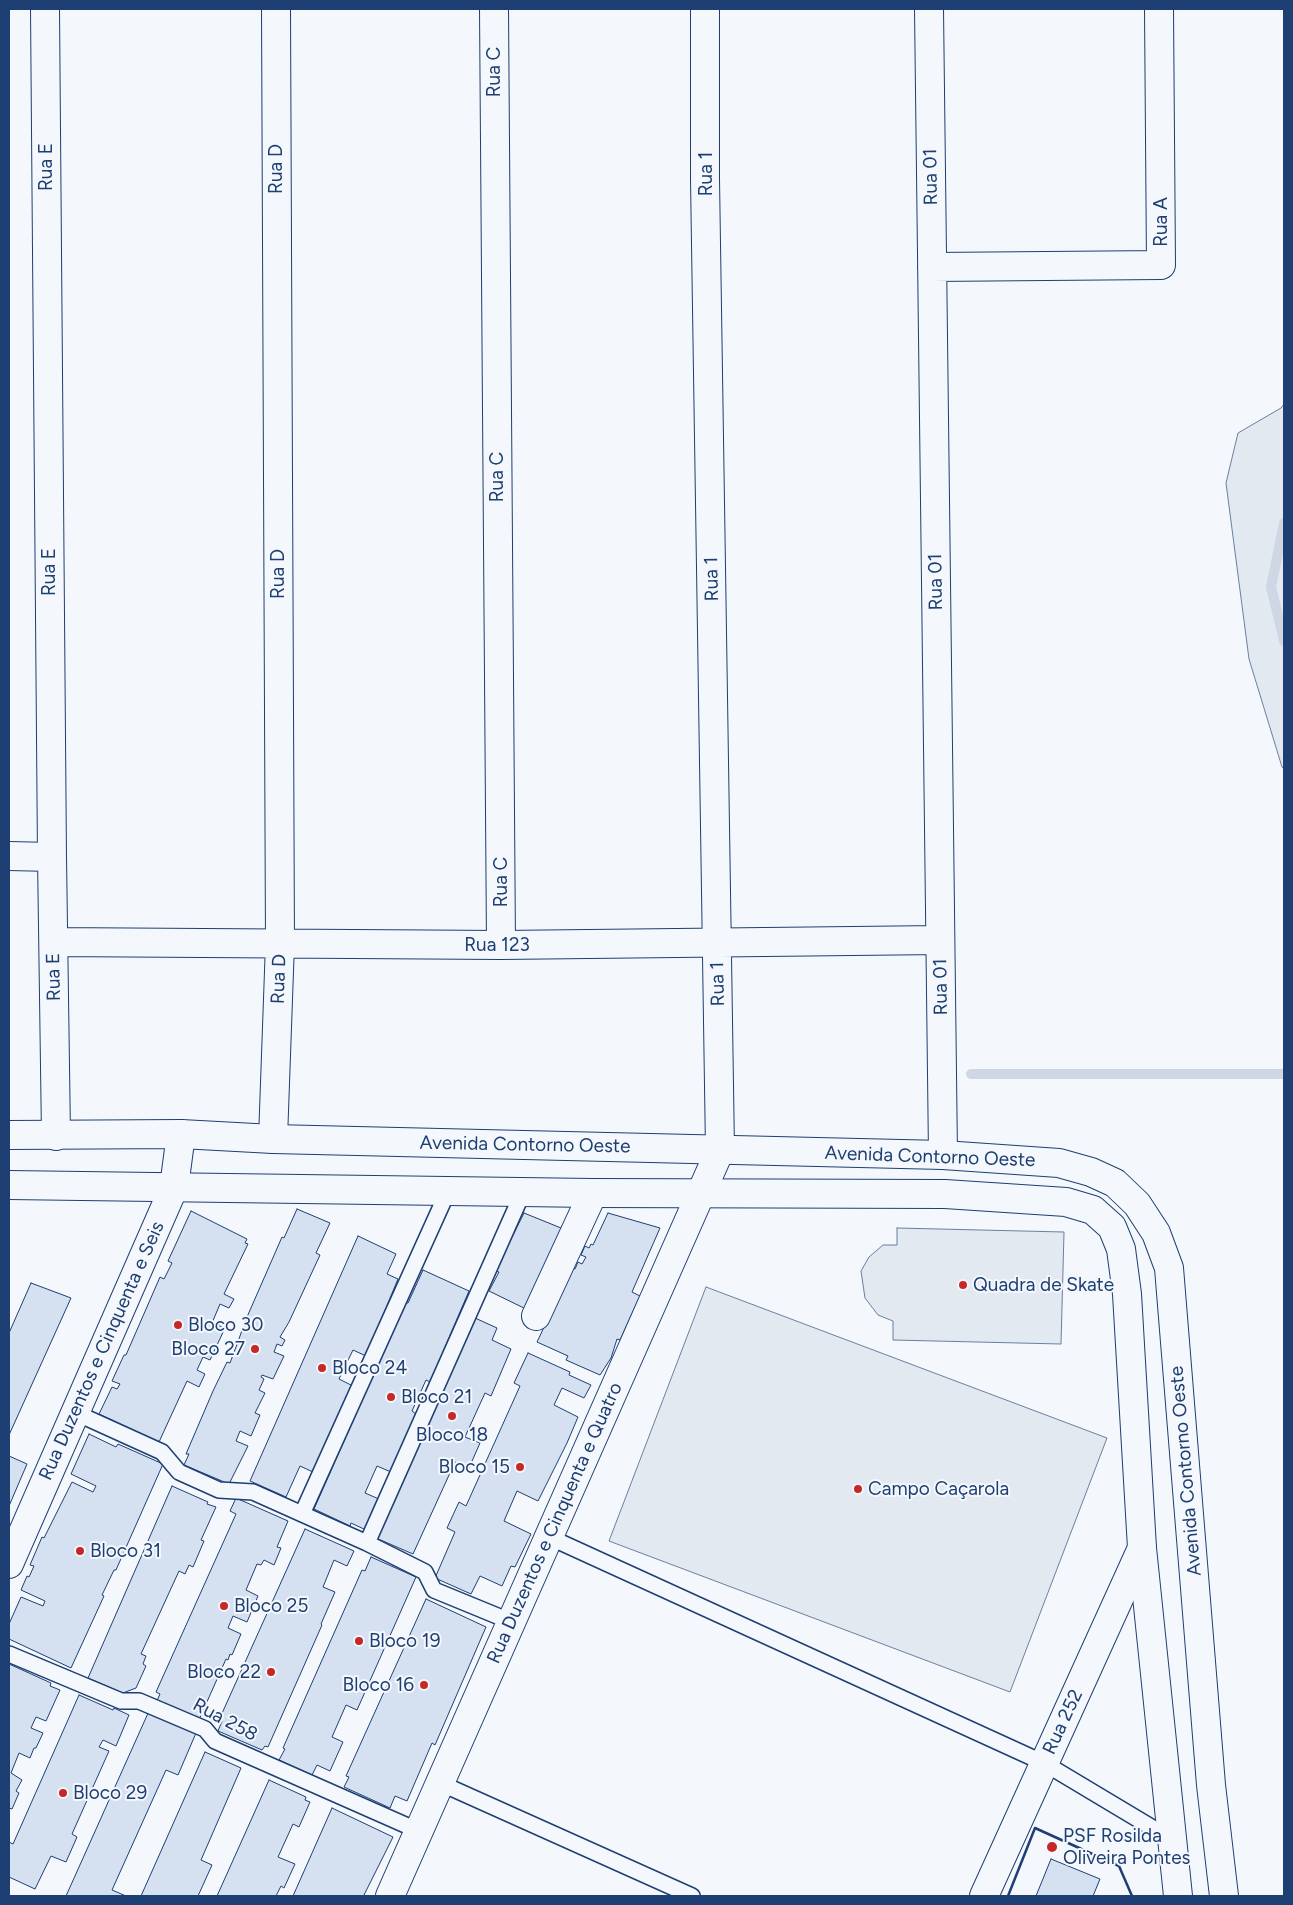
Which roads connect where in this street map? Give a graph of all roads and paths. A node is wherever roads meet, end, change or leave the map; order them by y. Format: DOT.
graph roads {
  1 [pos="45,9"];
  2 [pos="276,9"];
  3 [pos="494,9"];
  4 [pos="705,9"];
  5 [pos="929,9"];
  6 [pos="1159,9"];
  7 [pos="932,267"];
  8 [pos="9,856"];
  9 [pos="52,857"];
  10 [pos="940,940"];
  11 [pos="54,942"];
  12 [pos="718,942"];
  13 [pos="280,943"];
  14 [pos="501,945"];
  15 [pos="181,1134"];
  16 [pos="9,1135"];
  17 [pos="56,1136"];
  18 [pos="273,1139"];
  19 [pos="720,1150"];
  20 [pos="943,1155"];
  21 [pos="1115,1183"];
  22 [pos="9,1185"];
  23 [pos="174,1188"];
  24 [pos="448,1191"];
  25 [pos="523,1192"];
  26 [pos="702,1192"];
  27 [pos="593,1193"];
  28 [pos="1093,1210"];
  29 [pos="536,1316"];
  30 [pos="76,1413"];
  31 [pos="302,1514"];
  32 [pos="549,1537"];
  33 [pos="366,1542"];
  34 [pos="1142,1548"];
  35 [pos="9,1564"];
  36 [pos="512,1622"];
  37 [pos="9,1654"];
  38 [pos="1044,1763"];
  39 [pos="440,1784"];
  40 [pos="419,1831"];
  41 [pos="1171,1839"];
  42 [pos="390,1896"];
  43 [pos="692,1896"];
  44 [pos="984,1896"];
  45 [pos="1178,1896"];
  46 [pos="1224,1896"];
  1 -- 9 [label="street, Rua E"];
  2 -- 13 [label="street, Rua D"];
  3 -- 14 [label="street, Rua C"];
  4 -- 12 [label="street, Rua 1"];
  5 -- 7 [label="street, Rua 01"];
  6 -- 7 [label="street, Rua A"];
  7 -- 10 [label="street, Rua 01"];
  8 -- 9 [label="street"];
  9 -- 11 [label="street, Rua E"];
  10 -- 12 [label="street, Rua 123"];
  10 -- 20 [label="street, Rua 01"];
  11 -- 13 [label="street, Rua 123"];
  11 -- 17 [label="street, Rua E"];
  12 -- 14 [label="street, Rua 123"];
  12 -- 19 [label="street, Rua 1"];
  13 -- 14 [label="street, Rua 123"];
  13 -- 18 [label="street, Rua D"];
  15 -- 17 [label="street, Avenida Contorno Oeste"];
  15 -- 18 [label="street, Avenida Contorno Oeste"];
  15 -- 23 [label="street, Rua Duzentos e Cinquenta e Seis"];
  16 -- 17 [label="street, Avenida Contorno Oeste"];
  18 -- 19 [label="street, Avenida Contorno Oeste"];
  19 -- 20 [label="street, Avenida Contorno Oeste"];
  19 -- 26 [label="street, Rua Duzentos e Cinquenta e Quatro"];
  20 -- 21 [label="street, Avenida Contorno Oeste"];
  21 -- 28 [label="street"];
  21 -- 46 [label="street, Avenida Contorno Oeste"];
  22 -- 23 [label="street, Avenida Contorno Oeste"];
  23 -- 24 [label="street, Avenida Contorno Oeste"];
  23 -- 30 [label="street, Rua Duzentos e Cinquenta e Seis"];
  24 -- 25 [label="street, Avenida Contorno Oeste"];
  24 -- 31 [label="lane"];
  25 -- 27 [label="street, Avenida Contorno Oeste"];
  25 -- 33 [label="lane"];
  26 -- 27 [label="street, Avenida Contorno Oeste"];
  26 -- 28 [label="street, Avenida Contorno Oeste"];
  26 -- 32 [label="street, Rua Duzentos e Cinquenta e Quatro"];
  27 -- 29 [label="street"];
  28 -- 34 [label="street, Avenida Contorno Oeste"];
  30 -- 31 [label="lane"];
  30 -- 35 [label="street, Rua Duzentos e Cinquenta e Seis"];
  31 -- 33 [label="lane"];
  32 -- 36 [label="street, Rua Duzentos e Cinquenta e Quatro"];
  32 -- 38 [label="lane"];
  33 -- 36 [label="lane"];
  34 -- 38 [label="street, Rua 252"];
  34 -- 41 [label="street, Avenida Contorno Oeste"];
  36 -- 39 [label="street, Rua Duzentos e Cinquenta e Quatro"];
  37 -- 40 [label="lane, Rua 258"];
  38 -- 41 [label="lane"];
  38 -- 44 [label="street, Rua 252"];
  39 -- 40 [label="street, Rua Duzentos e Cinquenta e Quatro"];
  39 -- 43 [label="lane"];
  40 -- 42 [label="street, Rua Duzentos e Cinquenta e Quatro"];
  41 -- 45 [label="street, Avenida Contorno Oeste"];
}
